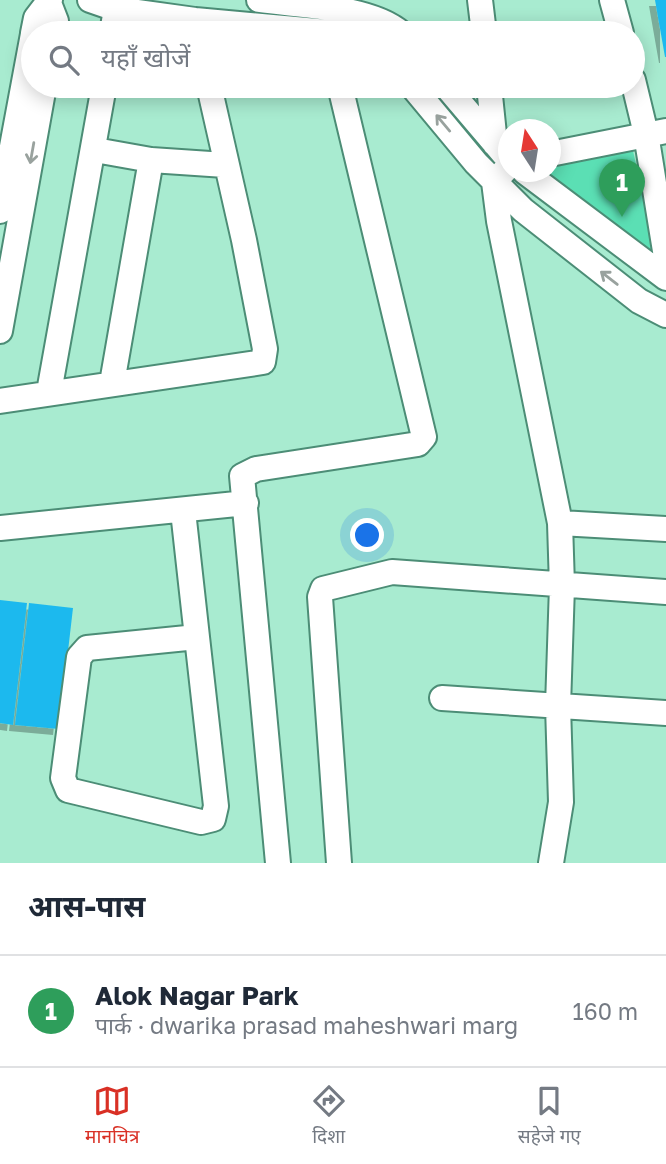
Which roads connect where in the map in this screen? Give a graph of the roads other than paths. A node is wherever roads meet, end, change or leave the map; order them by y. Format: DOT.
graph roads {
  1 [pos="90,0"];
  2 [pos="480,0"];
  3 [pos="612,0"];
  4 [pos="49,1"];
  5 [pos="266,1"];
  6 [pos="35,21"];
  7 [pos="56,21"];
  8 [pos="114,21"];
  9 [pos="333,21"];
  10 [pos="380,21"];
  11 [pos="483,21"];
  12 [pos="618,21"];
  13 [pos="21,98"];
  14 [pos="42,98"];
  15 [pos="102,98"];
  16 [pos="211,98"];
  17 [pos="344,98"];
  18 [pos="424,98"];
  19 [pos="456,98"];
  20 [pos="491,98"];
  21 [pos="641,98"];
  22 [pos="498,131"];
  23 [pos="656,132"];
  24 [pos="498,146"];
  25 [pos="95,150"];
  26 [pos="561,152"];
  27 [pos="151,160"];
  28 [pos="225,165"];
  29 [pos="498,171"];
  30 [pos="502,182"];
  31 [pos="506,182"];
  32 [pos="538,182"];
  33 [pos="0,211"];
  34 [pos="666,257"];
  35 [pos="666,278"];
  36 [pos="666,315"];
  37 [pos="0,331"];
  38 [pos="112,383"];
  39 [pos="50,392"];
  40 [pos="0,401"];
  41 [pos="246,503"];
  42 [pos="183,511"];
  43 [pos="560,523"];
  44 [pos="0,528"];
  45 [pos="666,529"];
  46 [pos="562,586"];
  47 [pos="666,592"];
  48 [pos="197,637"];
  49 [pos="442,698"];
  50 [pos="558,706"];
  51 [pos="666,713"];
  52 [pos="278,863"];
  53 [pos="339,863"];
  54 [pos="551,863"];
  1 -- 8 [label="street"];
  2 -- 11 [label="street"];
  3 -- 12 [label="street"];
  4 -- 6 [label="street"];
  4 -- 7 [label="street"];
  5 -- 9 [label="street"];
  9 -- 10 [label="street"];
  13 -- 33 [label="street"];
  14 -- 37 [label="street, one-way"];
  15 -- 25 [label="street"];
  16 -- 28 [label="street"];
  17 -- 41 [label="street"];
  29 -- 18 [label="street, one-way"];
  19 -- 24 [label="street"];
  20 -- 22 [label="street"];
  21 -- 23 [label="street"];
  23 -- 26 [label="street"];
  23 -- 34 [label="street"];
  25 -- 27 [label="street"];
  25 -- 39 [label="street"];
  27 -- 28 [label="street"];
  27 -- 38 [label="street"];
  28 -- 38 [label="street"];
  30 -- 43 [label="street"];
  36 -- 31 [label="street, one-way"];
  32 -- 35 [label="street"];
  38 -- 39 [label="street"];
  39 -- 40 [label="street"];
  41 -- 42 [label="street"];
  41 -- 52 [label="street"];
  42 -- 44 [label="street"];
  42 -- 48 [label="street"];
  43 -- 45 [label="street"];
  43 -- 46 [label="street"];
  46 -- 47 [label="street"];
  46 -- 50 [label="street"];
  46 -- 53 [label="street"];
  48 -- 48 [label="street"];
  49 -- 50 [label="street"];
  50 -- 51 [label="street"];
  50 -- 54 [label="street"];
}
